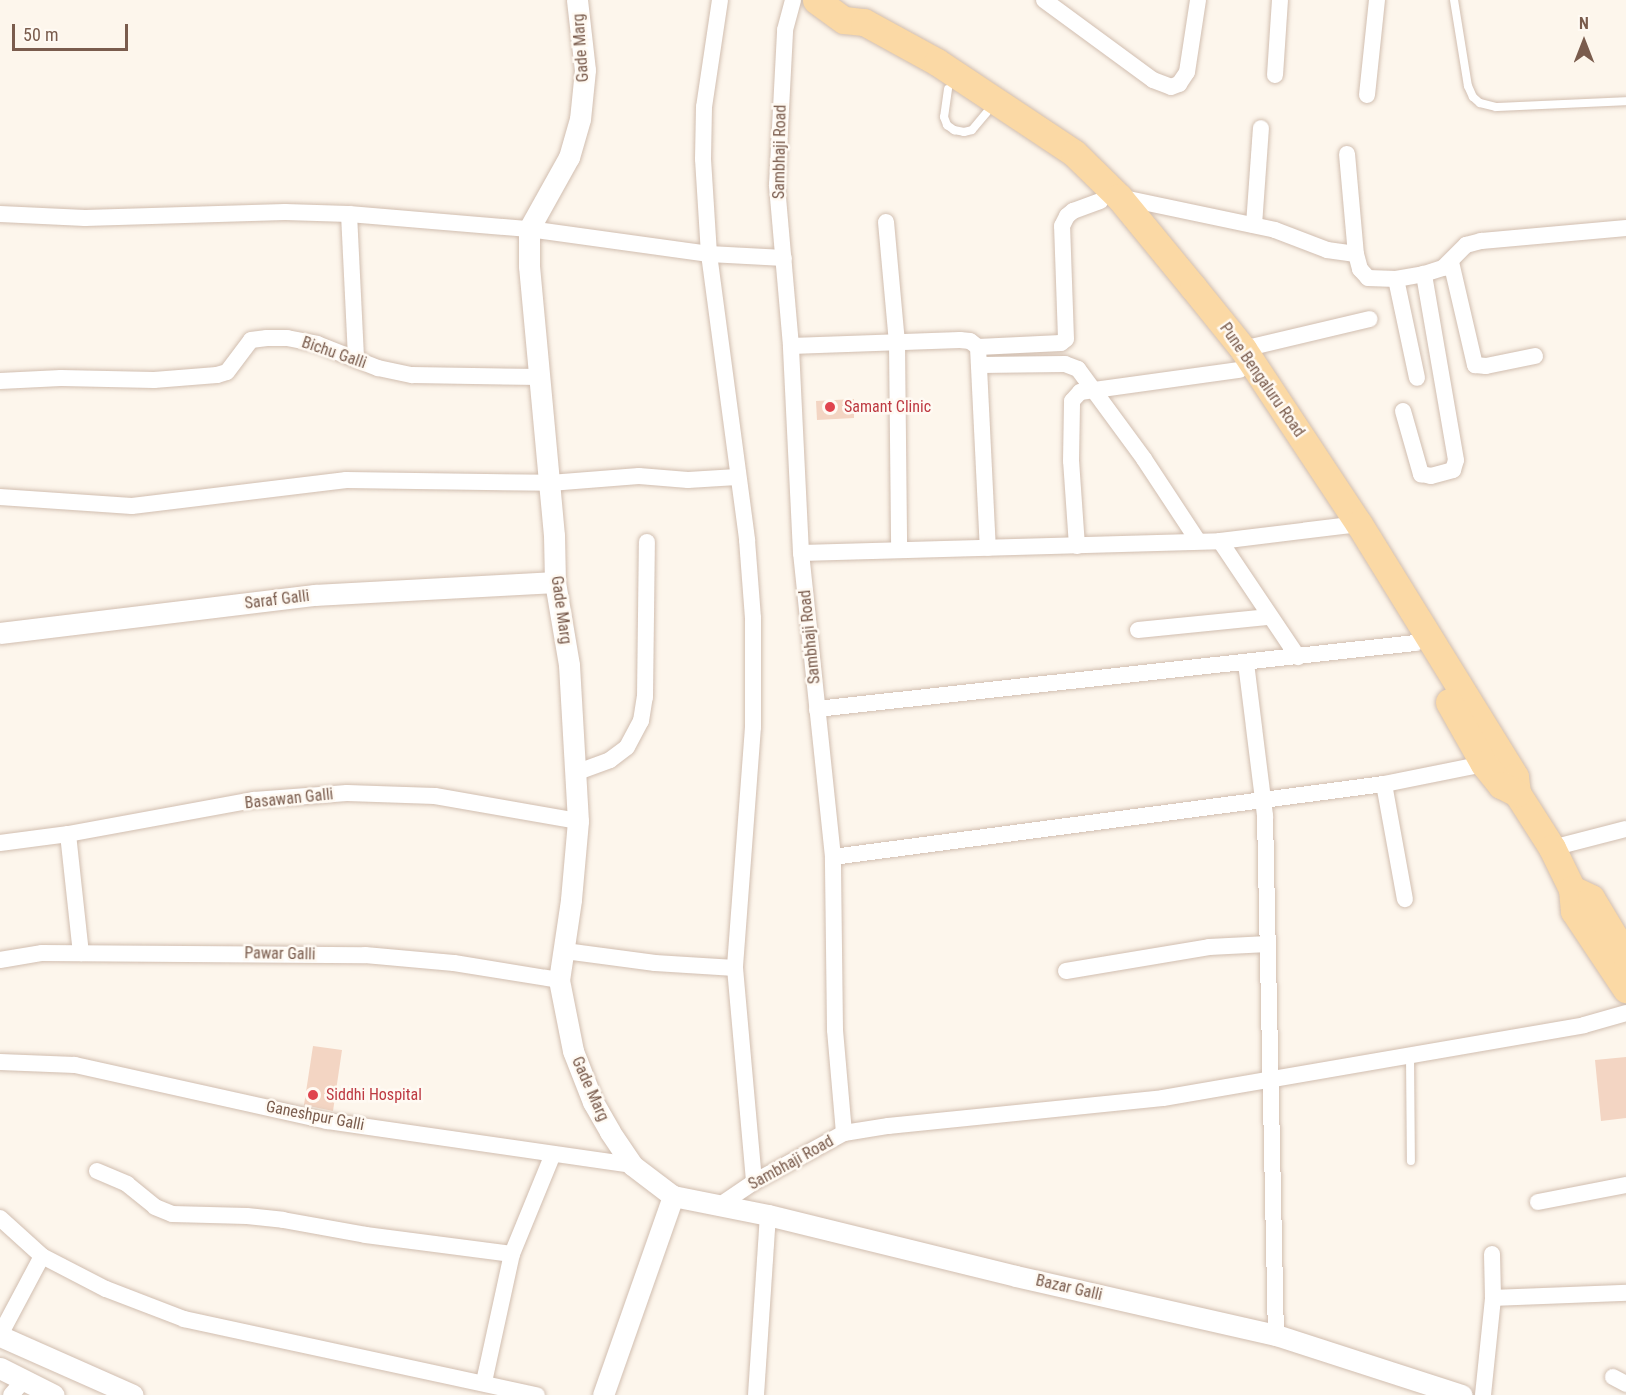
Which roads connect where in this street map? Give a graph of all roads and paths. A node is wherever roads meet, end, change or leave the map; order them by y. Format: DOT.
graph roads {
  1 [pos="577,0"];
  2 [pos="720,0"];
  3 [pos="794,0"];
  4 [pos="816,0"];
  5 [pos="1044,0"];
  6 [pos="1198,0"];
  7 [pos="1280,0"];
  8 [pos="1377,0"];
  9 [pos="1454,0"];
  10 [pos="844,20"];
  11 [pos="1275,75"];
  12 [pos="1367,95"];
  13 [pos="1626,101"];
  14 [pos="1261,128"];
  15 [pos="1347,154"];
  16 [pos="1109,199"];
  17 [pos="0,214"];
  18 [pos="349,214"];
  19 [pos="886,222"];
  20 [pos="1254,225"];
  21 [pos="1626,228"];
  22 [pos="529,229"];
  23 [pos="709,254"];
  24 [pos="1356,254"];
  25 [pos="784,258"];
  26 [pos="1451,262"];
  27 [pos="1424,274"];
  28 [pos="1396,279"];
  29 [pos="1370,319"];
  30 [pos="897,344"];
  31 [pos="791,346"];
  32 [pos="978,347"];
  33 [pos="1535,356"];
  34 [pos="356,359"];
  35 [pos="1241,360"];
  36 [pos="980,365"];
  37 [pos="540,377"];
  38 [pos="1417,378"];
  39 [pos="0,381"];
  40 [pos="1092,389"];
  41 [pos="1403,411"];
  42 [pos="737,477"];
  43 [pos="550,483"];
  44 [pos="0,497"];
  45 [pos="1351,526"];
  46 [pos="1198,541"];
  47 [pos="1220,541"];
  48 [pos="647,542"];
  49 [pos="1077,546"];
  50 [pos="988,548"];
  51 [pos="898,549"];
  52 [pos="801,553"];
  53 [pos="555,582"];
  54 [pos="1269,617"];
  55 [pos="1138,630"];
  56 [pos="0,633"];
  57 [pos="1415,643"];
  58 [pos="1298,657"];
  59 [pos="1246,663"];
  60 [pos="817,709"];
  61 [pos="1484,764"];
  62 [pos="575,773"];
  63 [pos="1384,784"];
  64 [pos="1517,793"];
  65 [pos="1261,800"];
  66 [pos="578,821"];
  67 [pos="1626,829"];
  68 [pos="68,834"];
  69 [pos="0,843"];
  70 [pos="1552,848"];
  71 [pos="833,857"];
  72 [pos="1572,889"];
  73 [pos="1405,899"];
  74 [pos="1268,944"];
  75 [pos="565,951"];
  76 [pos="81,953"];
  77 [pos="1626,956"];
  78 [pos="0,960"];
  79 [pos="735,968"];
  80 [pos="1066,971"];
  81 [pos="559,980"];
  82 [pos="1626,989"];
  83 [pos="1626,1013"];
  84 [pos="1410,1056"];
  85 [pos="0,1062"];
  86 [pos="1271,1080"];
  87 [pos="844,1133"];
  88 [pos="553,1154"];
  89 [pos="1411,1161"];
  90 [pos="632,1165"];
  91 [pos="97,1171"];
  92 [pos="754,1182"];
  93 [pos="1626,1185"];
  94 [pos="673,1196"];
  95 [pos="1538,1202"];
  96 [pos="720,1205"];
  97 [pos="768,1215"];
  98 [pos="0,1218"];
  99 [pos="512,1254"];
  100 [pos="1492,1254"];
  101 [pos="42,1256"];
  102 [pos="1626,1293"];
  103 [pos="1493,1298"];
  104 [pos="1276,1335"];
  105 [pos="0,1336"];
  106 [pos="0,1368"];
  107 [pos="484,1382"];
  108 [pos="17,1388"];
  109 [pos="54,1395"];
  110 [pos="133,1395"];
  111 [pos="537,1395"];
  112 [pos="603,1395"];
  113 [pos="756,1395"];
  114 [pos="1462,1395"];
  115 [pos="1483,1395"];
  1 -- 22 [label="street, Gade Marg"];
  2 -- 23 [label="street"];
  3 -- 25 [label="street, Sambhaji Road"];
  4 -- 10 [label="main road"];
  5 -- 6 [label="street"];
  7 -- 11 [label="street"];
  8 -- 12 [label="street"];
  9 -- 13 [label="lane"];
  10 -- 16 [label="main road"];
  10 -- 16 [label="main road"];
  14 -- 20 [label="street"];
  15 -- 24 [label="street"];
  16 -- 20 [label="street"];
  16 -- 32 [label="street"];
  16 -- 35 [label="main road"];
  17 -- 18 [label="street"];
  18 -- 22 [label="street"];
  18 -- 34 [label="street"];
  19 -- 30 [label="street"];
  20 -- 24 [label="street"];
  21 -- 26 [label="street"];
  22 -- 23 [label="street"];
  22 -- 37 [label="street, Gade Marg"];
  23 -- 25 [label="street"];
  23 -- 42 [label="street"];
  24 -- 28 [label="street"];
  25 -- 31 [label="street, Sambhaji Road"];
  26 -- 27 [label="street"];
  26 -- 33 [label="street"];
  27 -- 28 [label="street"];
  27 -- 41 [label="street"];
  28 -- 38 [label="street"];
  29 -- 35 [label="street"];
  30 -- 31 [label="street"];
  30 -- 32 [label="street"];
  30 -- 51 [label="street"];
  31 -- 52 [label="street, Sambhaji Road"];
  32 -- 36 [label="street"];
  34 -- 37 [label="street, Bichu Galli"];
  34 -- 39 [label="street, Bichu Galli"];
  35 -- 40 [label="street"];
  35 -- 45 [label="main road"];
  36 -- 40 [label="street"];
  36 -- 50 [label="street"];
  37 -- 43 [label="street, Gade Marg"];
  40 -- 46 [label="street"];
  40 -- 49 [label="street"];
  42 -- 43 [label="street"];
  42 -- 79 [label="street"];
  43 -- 44 [label="street"];
  43 -- 53 [label="street, Gade Marg"];
  45 -- 47 [label="street"];
  45 -- 57 [label="main road"];
  45 -- 64 [label="main road"];
  46 -- 47 [label="street"];
  46 -- 49 [label="street"];
  47 -- 54 [label="street"];
  48 -- 62 [label="street"];
  49 -- 50 [label="street"];
  50 -- 51 [label="street"];
  51 -- 52 [label="street"];
  52 -- 60 [label="street, Sambhaji Road"];
  53 -- 56 [label="street, Saraf Galli"];
  53 -- 62 [label="street, Gade Marg"];
  54 -- 55 [label="street"];
  54 -- 58 [label="street"];
  57 -- 58 [label="street"];
  57 -- 61 [label="main road"];
  58 -- 59 [label="street"];
  59 -- 60 [label="street"];
  59 -- 65 [label="street"];
  60 -- 71 [label="street, Sambhaji Road"];
  61 -- 63 [label="street"];
  61 -- 64 [label="main road"];
  62 -- 66 [label="street, Gade Marg"];
  63 -- 65 [label="street"];
  63 -- 73 [label="street"];
  64 -- 70 [label="main road"];
  65 -- 71 [label="street"];
  65 -- 74 [label="street"];
  66 -- 68 [label="street, Basawan Galli"];
  66 -- 75 [label="street, Gade Marg"];
  67 -- 70 [label="street"];
  68 -- 69 [label="street, Basawan Galli"];
  68 -- 76 [label="street"];
  70 -- 72 [label="main road"];
  71 -- 87 [label="street, Sambhaji Road"];
  72 -- 77 [label="main road"];
  72 -- 82 [label="main road"];
  74 -- 80 [label="street"];
  74 -- 86 [label="street"];
  75 -- 79 [label="street"];
  75 -- 81 [label="street, Gade Marg"];
  76 -- 78 [label="street, Pawar Galli"];
  76 -- 81 [label="street, Pawar Galli"];
  79 -- 92 [label="street"];
  81 -- 90 [label="street, Gade Marg"];
  83 -- 84 [label="street"];
  84 -- 86 [label="street"];
  84 -- 89 [label="lane"];
  85 -- 88 [label="street, Ganeshpur Galli"];
  86 -- 87 [label="street"];
  86 -- 104 [label="street"];
  87 -- 92 [label="street, Sambhaji Road"];
  88 -- 90 [label="street, Ganeshpur Galli"];
  88 -- 99 [label="street"];
  90 -- 94 [label="street, Gade Marg"];
  91 -- 99 [label="street"];
  92 -- 96 [label="street, Sambhaji Road"];
  93 -- 95 [label="street"];
  94 -- 96 [label="street, Bazar Galli"];
  94 -- 112 [label="street"];
  96 -- 97 [label="street, Bazar Galli"];
  97 -- 104 [label="street, Bazar Galli"];
  97 -- 113 [label="street"];
  98 -- 101 [label="street"];
  99 -- 107 [label="street"];
  100 -- 103 [label="street"];
  101 -- 105 [label="street"];
  101 -- 107 [label="street"];
  102 -- 103 [label="street"];
  103 -- 115 [label="street"];
  104 -- 114 [label="street, Bazar Galli"];
  105 -- 110 [label="street"];
  106 -- 108 [label="street"];
  107 -- 111 [label="street"];
  108 -- 109 [label="street"];
}
